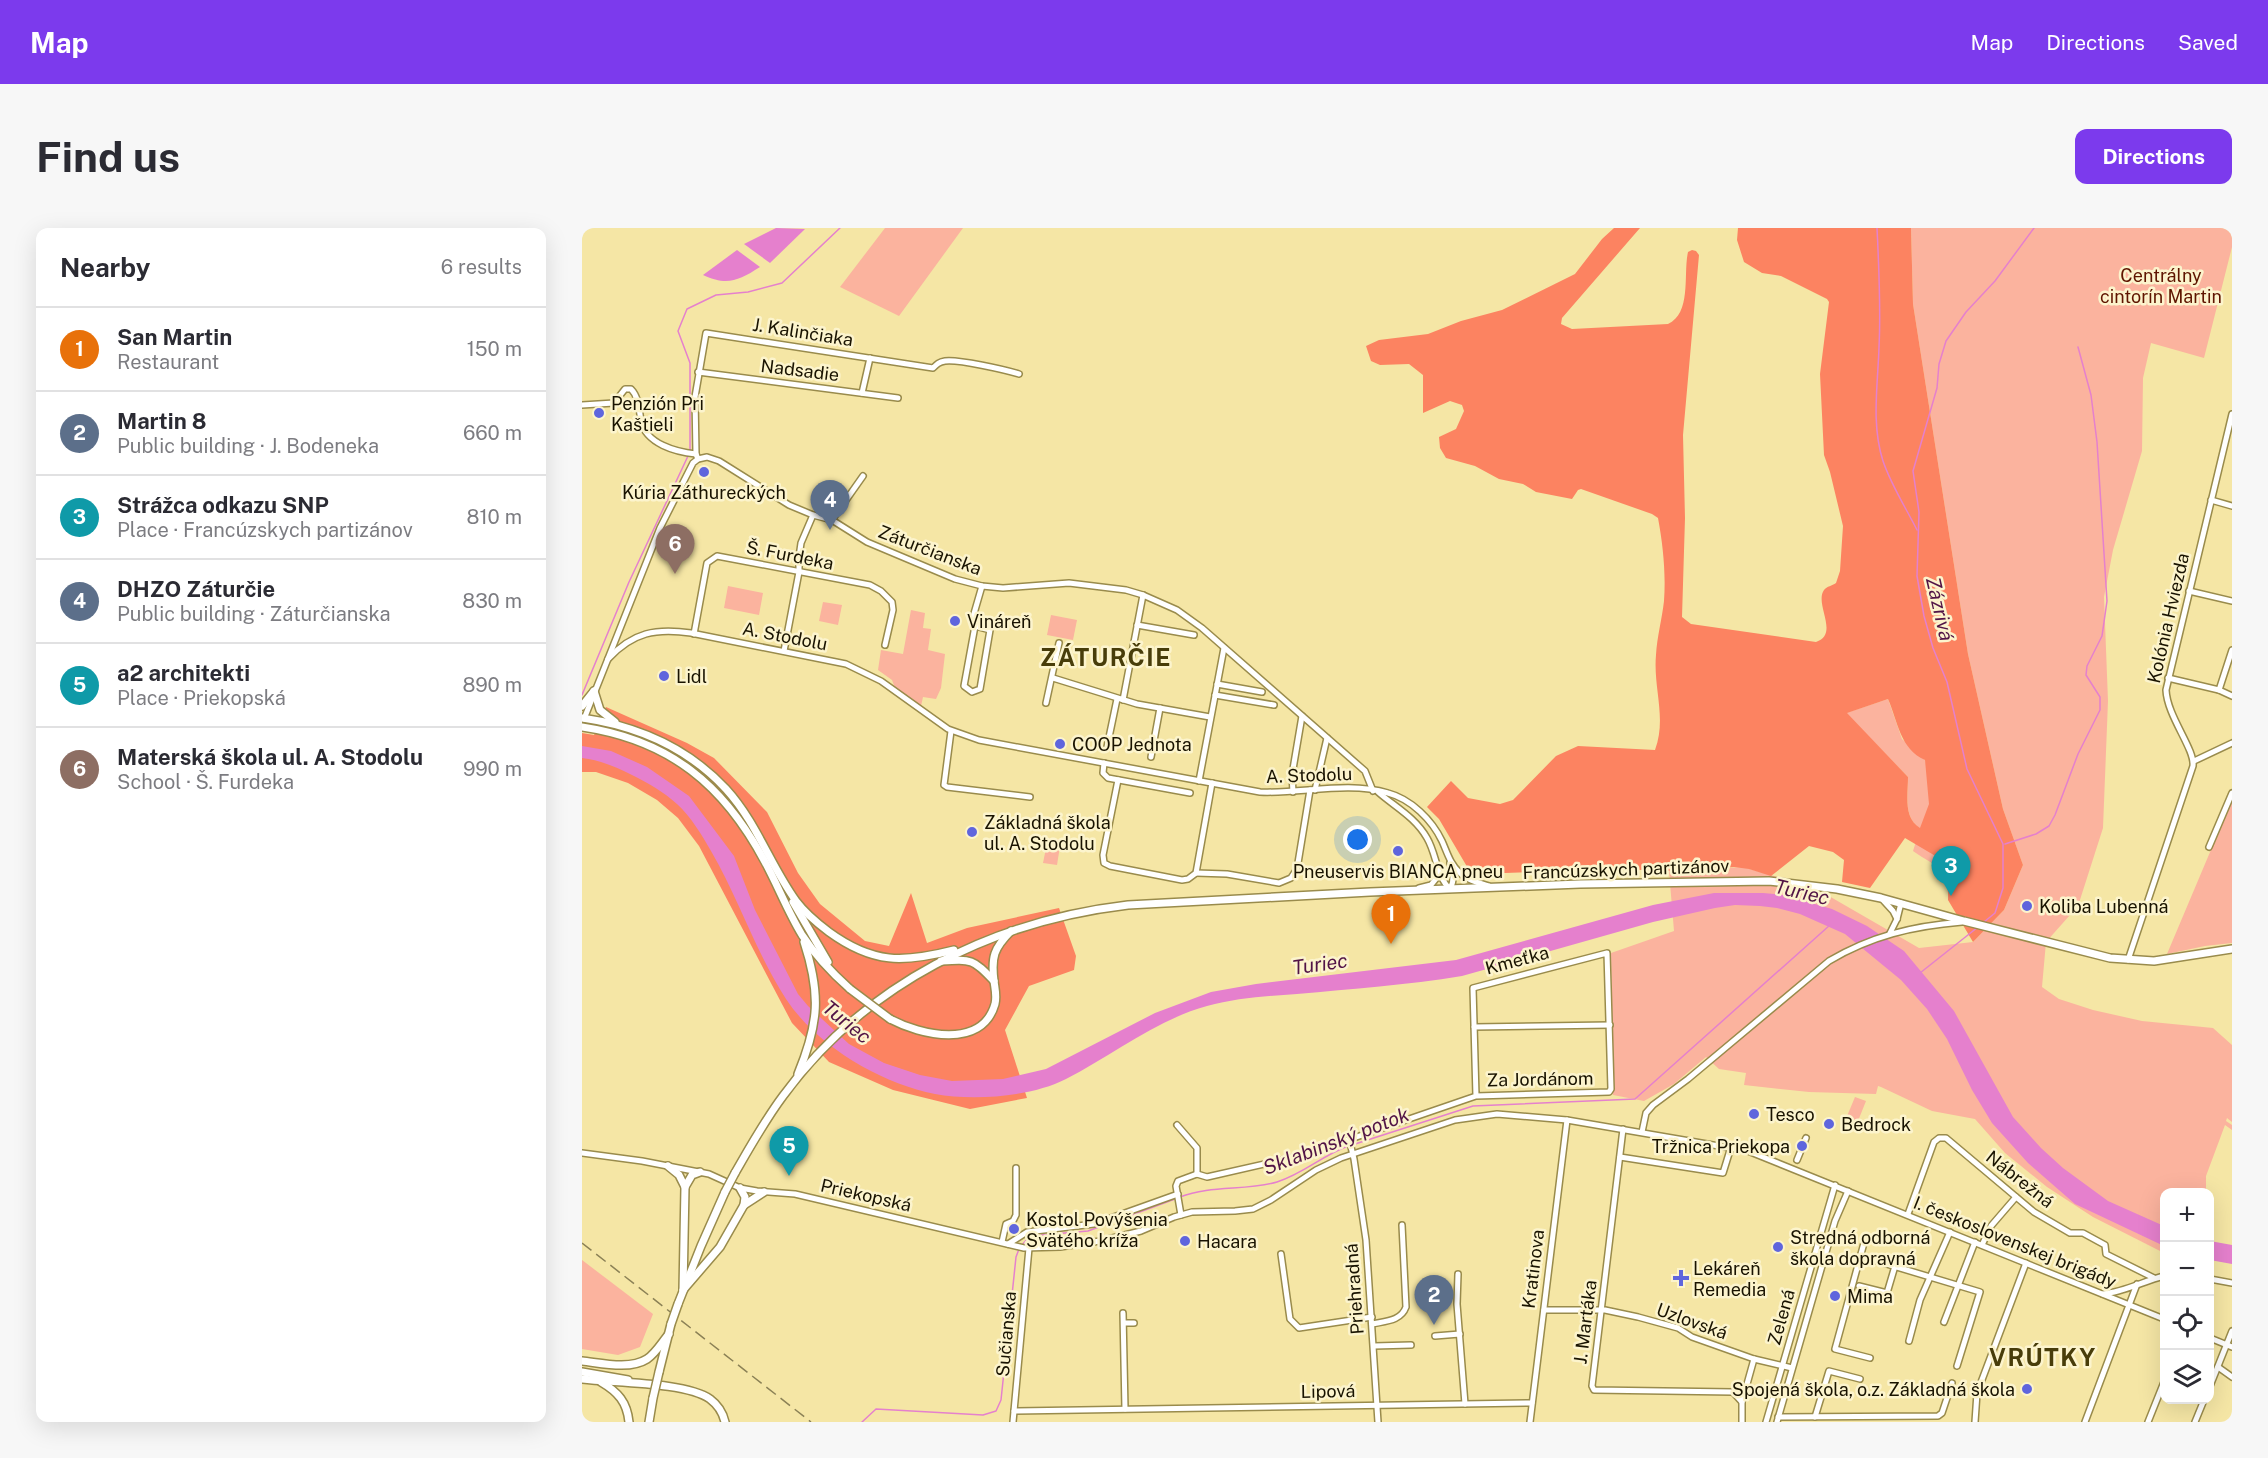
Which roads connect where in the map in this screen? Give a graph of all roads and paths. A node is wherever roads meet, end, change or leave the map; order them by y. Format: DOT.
graph roads {
  1 [pos="870,358"];
  2 [pos="698,372"];
  3 [pos="1019,374"];
  4 [pos="862,393"];
  5 [pos="898,399"];
  6 [pos="582,405"];
  7 [pos="2232,414"];
  8 [pos="693,455"];
  9 [pos="863,476"];
  10 [pos="2211,500"];
  11 [pos="2232,506"];
  12 [pos="813,515"];
  13 [pos="832,520"];
  14 [pos="800,572"];
  15 [pos="982,586"];
  16 [pos="2189,591"];
  17 [pos="1143,595"];
  18 [pos="2232,601"];
  19 [pos="1137,625"];
  20 [pos="975,626"];
  21 [pos="694,634"];
  22 [pos="1194,635"];
  23 [pos="1059,643"];
  24 [pos="885,645"];
  25 [pos="1224,648"];
  26 [pos="2232,650"];
  27 [pos="784,651"];
  28 [pos="605,663"];
  29 [pos="1053,678"];
  30 [pos="2168,678"];
  31 [pos="1217,684"];
  32 [pos="2219,690"];
  33 [pos="594,691"];
  34 [pos="1262,692"];
  35 [pos="1215,695"];
  36 [pos="2232,696"];
  37 [pos="1120,700"];
  38 [pos="1046,704"];
  39 [pos="1274,705"];
  40 [pos="582,706"];
  41 [pos="1160,708"];
  42 [pos="1302,716"];
  43 [pos="1210,717"];
  44 [pos="583,718"];
  45 [pos="623,726"];
  46 [pos="582,727"];
  47 [pos="951,731"];
  48 [pos="1327,738"];
  49 [pos="2232,743"];
  50 [pos="1107,747"];
  51 [pos="1151,757"];
  52 [pos="2194,761"];
  53 [pos="1104,763"];
  54 [pos="1118,780"];
  55 [pos="1199,781"];
  56 [pos="1212,783"];
  57 [pos="1313,790"];
  58 [pos="1375,791"];
  59 [pos="1293,792"];
  60 [pos="1190,793"];
  61 [pos="2232,793"];
  62 [pos="1030,797"];
  63 [pos="2209,847"];
  64 [pos="1449,858"];
  65 [pos="1196,873"];
  66 [pos="1439,875"];
  67 [pos="782,877"];
  68 [pos="1492,888"];
  69 [pos="1450,889"];
  70 [pos="1408,891"];
  71 [pos="1881,897"];
  72 [pos="1901,903"];
  73 [pos="1897,919"];
  74 [pos="1964,921"];
  75 [pos="1013,929"];
  76 [pos="802,934"];
  77 [pos="1888,934"];
  78 [pos="971,945"];
  79 [pos="2232,949"];
  80 [pos="2128,960"];
  81 [pos="939,961"];
  82 [pos="833,972"];
  83 [pos="994,981"];
  84 [pos="1610,1025"];
  85 [pos="1474,1027"];
  86 [pos="796,1079"];
  87 [pos="1476,1096"];
  88 [pos="1438,1110"];
  89 [pos="1567,1120"];
  90 [pos="1442,1122"];
  91 [pos="1177,1125"];
  92 [pos="1623,1129"];
  93 [pos="1642,1132"];
  94 [pos="1806,1138"];
  95 [pos="1349,1139"];
  96 [pos="1731,1147"];
  97 [pos="1353,1151"];
  98 [pos="582,1153"];
  99 [pos="1620,1157"];
  100 [pos="1797,1160"];
  101 [pos="668,1166"];
  102 [pos="1016,1168"];
  103 [pos="700,1172"];
  104 [pos="1197,1174"];
  105 [pos="1835,1185"];
  106 [pos="685,1187"];
  107 [pos="740,1188"];
  108 [pos="1848,1191"];
  109 [pos="764,1192"];
  110 [pos="1178,1194"];
  111 [pos="2016,1197"];
  112 [pos="744,1205"];
  113 [pos="1908,1214"];
  114 [pos="1181,1215"];
  115 [pos="1402,1225"];
  116 [pos="1950,1232"];
  117 [pos="1975,1242"];
  118 [pos="1864,1243"];
  119 [pos="1008,1244"];
  120 [pos="1982,1245"];
  121 [pos="1027,1248"];
  122 [pos="1281,1254"];
  123 [pos="1860,1256"];
  124 [pos="2026,1263"];
  125 [pos="1895,1266"];
  126 [pos="1458,1274"];
  127 [pos="2160,1277"];
  128 [pos="1931,1278"];
  129 [pos="2154,1278"];
  130 [pos="2214,1280"];
  131 [pos="2232,1282"];
  132 [pos="2138,1284"];
  133 [pos="1957,1285"];
  134 [pos="1859,1286"];
  135 [pos="683,1290"];
  136 [pos="2103,1294"];
  137 [pos="2129,1304"];
  138 [pos="1544,1310"];
  139 [pos="1601,1310"];
  140 [pos="1124,1313"];
  141 [pos="2160,1317"];
  142 [pos="1372,1320"];
  143 [pos="1944,1322"];
  144 [pos="1124,1323"];
  145 [pos="1134,1323"];
  146 [pos="2232,1330"];
  147 [pos="669,1334"];
  148 [pos="1460,1334"];
  149 [pos="1435,1336"];
  150 [pos="2214,1339"];
  151 [pos="1909,1341"];
  152 [pos="2230,1344"];
  153 [pos="1411,1345"];
  154 [pos="1374,1346"];
  155 [pos="1870,1358"];
  156 [pos="1754,1359"];
  157 [pos="582,1361"];
  158 [pos="1783,1365"];
  159 [pos="1957,1366"];
  160 [pos="2218,1367"];
  161 [pos="1792,1368"];
  162 [pos="582,1372"];
  163 [pos="2214,1376"];
  164 [pos="2232,1377"];
  165 [pos="582,1379"];
  166 [pos="1860,1379"];
  167 [pos="599,1381"];
  168 [pos="636,1383"];
  169 [pos="1952,1383"];
  170 [pos="2160,1392"];
  171 [pos="1742,1402"];
  172 [pos="1532,1403"];
  173 [pos="1465,1404"];
  174 [pos="2202,1404"];
  175 [pos="1378,1405"];
  176 [pos="1125,1409"];
  177 [pos="1014,1411"];
  178 [pos="1815,1417"];
  179 [pos="1778,1419"];
  180 [pos="628,1422"];
  181 [pos="649,1422"];
  182 [pos="725,1422"];
  183 [pos="1013,1422"];
  184 [pos="1378,1422"];
  185 [pos="1530,1422"];
  186 [pos="1742,1422"];
  187 [pos="1766,1422"];
  188 [pos="1975,1422"];
  189 [pos="2085,1422"];
  190 [pos="2148,1422"];
  191 [pos="2195,1422"];
  1 -- 2 [label="street, J. Kalinčiaka"];
  1 -- 3 [label="street, J. Kalinčiaka"];
  1 -- 4 [label="street"];
  2 -- 4 [label="street, Nadsadie"];
  2 -- 8 [label="street, J. Kalinčiaka"];
  4 -- 5 [label="street, Nadsadie"];
  6 -- 8 [label="street, Záturčianska"];
  7 -- 10 [label="street, Kolónia Hviezda"];
  8 -- 12 [label="street, Záturčianska"];
  8 -- 28 [label="street"];
  9 -- 13 [label="street"];
  10 -- 11 [label="street"];
  10 -- 16 [label="street, Kolónia Hviezda"];
  12 -- 13 [label="street, Záturčianska"];
  12 -- 14 [label="street"];
  13 -- 15 [label="street, Záturčianska"];
  14 -- 21 [label="street, Š. Furdeka"];
  14 -- 24 [label="street, Š. Furdeka"];
  14 -- 27 [label="street"];
  15 -- 17 [label="street, Záturčianska"];
  15 -- 20 [label="street"];
  16 -- 18 [label="street"];
  16 -- 30 [label="street, Kolónia Hviezda"];
  17 -- 19 [label="street"];
  17 -- 25 [label="street, Záturčianska"];
  19 -- 22 [label="street"];
  19 -- 37 [label="street"];
  20 -- 20 [label="street"];
  21 -- 27 [label="street, A. Stodolu"];
  21 -- 28 [label="street, A. Stodolu"];
  23 -- 29 [label="street"];
  25 -- 31 [label="street"];
  25 -- 42 [label="street, Záturčianska"];
  26 -- 32 [label="street"];
  27 -- 47 [label="street, A. Stodolu"];
  28 -- 33 [label="street"];
  29 -- 37 [label="street"];
  29 -- 38 [label="street"];
  30 -- 32 [label="street"];
  30 -- 52 [label="street, Kolónia Hviezda"];
  31 -- 34 [label="street"];
  31 -- 35 [label="street"];
  32 -- 36 [label="street"];
  33 -- 40 [label="main road"];
  33 -- 44 [label="street"];
  33 -- 45 [label="main road"];
  35 -- 39 [label="street"];
  35 -- 43 [label="street"];
  37 -- 41 [label="street"];
  37 -- 50 [label="street"];
  41 -- 43 [label="street"];
  41 -- 51 [label="street"];
  42 -- 48 [label="street, Záturčianska"];
  42 -- 59 [label="street"];
  43 -- 55 [label="street"];
  44 -- 45 [label="main road"];
  44 -- 46 [label="street"];
  45 -- 67 [label="main road"];
  46 -- 76 [label="main road"];
  47 -- 53 [label="street, A. Stodolu"];
  47 -- 62 [label="street"];
  48 -- 57 [label="street"];
  48 -- 58 [label="street, Záturčianska"];
  49 -- 52 [label="street"];
  52 -- 80 [label="street"];
  53 -- 54 [label="street"];
  53 -- 55 [label="street, A. Stodolu"];
  54 -- 60 [label="street"];
  54 -- 65 [label="street"];
  55 -- 56 [label="street, A. Stodolu"];
  56 -- 59 [label="street, A. Stodolu"];
  56 -- 65 [label="street"];
  57 -- 58 [label="street, A. Stodolu"];
  57 -- 59 [label="street, A. Stodolu"];
  57 -- 65 [label="street"];
  58 -- 64 [label="street"];
  58 -- 66 [label="street"];
  61 -- 63 [label="street"];
  64 -- 68 [label="street"];
  64 -- 69 [label="street"];
  66 -- 69 [label="street"];
  66 -- 70 [label="street"];
  67 -- 78 [label="main road"];
  67 -- 82 [label="main road"];
  68 -- 69 [label="main road, Francúzskych partizánov"];
  68 -- 71 [label="main road, Francúzskych partizánov"];
  69 -- 70 [label="main road, Francúzskych partizánov"];
  70 -- 75 [label="main road, Francúzskych partizánov"];
  71 -- 72 [label="main road, Francúzskych partizánov"];
  71 -- 73 [label="street"];
  72 -- 73 [label="street"];
  72 -- 74 [label="main road, Francúzskych partizánov"];
  73 -- 77 [label="street"];
  74 -- 77 [label="street"];
  74 -- 80 [label="main road, Francúzskych partizánov"];
  75 -- 78 [label="main road, Francúzskych partizánov"];
  75 -- 83 [label="main road"];
  76 -- 82 [label="main road"];
  76 -- 86 [label="main road"];
  77 -- 93 [label="street"];
  78 -- 81 [label="main road"];
  79 -- 80 [label="main road, Francúzskych partizánov"];
  81 -- 83 [label="main road"];
  81 -- 86 [label="main road"];
  82 -- 83 [label="main road, bridge"];
  84 -- 85 [label="street"];
  84 -- 85 [label="street, Kmeťka"];
  84 -- 87 [label="street, Za Jordánom"];
  85 -- 87 [label="street, Kmeťka"];
  86 -- 135 [label="main road, bridge"];
  87 -- 88 [label="street, Za Jordánom"];
  88 -- 90 [label="street"];
  88 -- 95 [label="street, Za Jordánom"];
  89 -- 90 [label="street, Priekopská"];
  89 -- 92 [label="street, Priekopská"];
  89 -- 138 [label="street, Kratinova"];
  90 -- 97 [label="street, Priekopská"];
  91 -- 104 [label="street"];
  92 -- 93 [label="street, Priekopská"];
  92 -- 99 [label="street, J. Martáka"];
  93 -- 96 [label="street, Priekopská"];
  94 -- 100 [label="street"];
  95 -- 97 [label="street, Priehradná"];
  95 -- 104 [label="street, Za Jordánom"];
  96 -- 99 [label="street"];
  96 -- 105 [label="street, I. československej brigády"];
  97 -- 114 [label="street, Priekopská"];
  97 -- 142 [label="street, Priehradná"];
  98 -- 101 [label="street, Priekopská"];
  99 -- 139 [label="street, J. Martáka"];
  101 -- 103 [label="street, Priekopská"];
  101 -- 106 [label="main road"];
  102 -- 119 [label="street"];
  103 -- 106 [label="main road"];
  103 -- 107 [label="street, Priekopská"];
  104 -- 110 [label="street"];
  105 -- 108 [label="street, I. československej brigády"];
  105 -- 158 [label="street, Zelená"];
  106 -- 135 [label="main road"];
  107 -- 109 [label="street, Priekopská"];
  107 -- 112 [label="main road"];
  108 -- 113 [label="street, I. československej brigády"];
  108 -- 161 [label="street, Zelená"];
  109 -- 112 [label="main road"];
  109 -- 119 [label="street, Priekopská"];
  110 -- 114 [label="street"];
  110 -- 119 [label="street"];
  111 -- 113 [label="street, Nábrežná"];
  111 -- 120 [label="street"];
  111 -- 129 [label="street, Nábrežná"];
  112 -- 135 [label="main road"];
  113 -- 116 [label="street, I. československej brigády"];
  114 -- 121 [label="street, Priekopská"];
  115 -- 142 [label="street"];
  116 -- 117 [label="street, I. československej brigády"];
  116 -- 128 [label="street"];
  117 -- 120 [label="street, I. československej brigády"];
  117 -- 133 [label="street"];
  118 -- 123 [label="street"];
  119 -- 121 [label="street, Priekopská"];
  120 -- 124 [label="street, I. československej brigády"];
  121 -- 177 [label="street, Sučianska"];
  122 -- 142 [label="street"];
  123 -- 125 [label="street"];
  123 -- 155 [label="street"];
  124 -- 136 [label="street, I. československej brigády"];
  124 -- 188 [label="street"];
  125 -- 128 [label="street"];
  125 -- 134 [label="street"];
  126 -- 148 [label="street"];
  127 -- 129 [label="street"];
  128 -- 133 [label="street"];
  128 -- 151 [label="street"];
  129 -- 132 [label="street"];
  130 -- 131 [label="street"];
  132 -- 136 [label="street"];
  132 -- 137 [label="street, I. československej brigády"];
  133 -- 143 [label="street"];
  133 -- 159 [label="street"];
  135 -- 147 [label="main road, bridge"];
  136 -- 137 [label="street, I. československej brigády"];
  137 -- 141 [label="street, I. československej brigády"];
  137 -- 189 [label="street"];
  138 -- 139 [label="street, Uzlovská"];
  138 -- 172 [label="street, Kratinova"];
  139 -- 156 [label="street, Uzlovská"];
  139 -- 171 [label="street, J. Martáka"];
  140 -- 144 [label="street"];
  142 -- 154 [label="street, Priehradná"];
  144 -- 145 [label="street"];
  144 -- 176 [label="street"];
  146 -- 152 [label="street"];
  147 -- 157 [label="main road"];
  147 -- 181 [label="main road, bridge"];
  148 -- 149 [label="street"];
  148 -- 173 [label="street"];
  150 -- 152 [label="street"];
  152 -- 160 [label="street"];
  153 -- 154 [label="street"];
  154 -- 175 [label="street, Priehradná"];
  156 -- 158 [label="street, Uzlovská"];
  156 -- 171 [label="street"];
  158 -- 161 [label="street, Uzlovská"];
  158 -- 187 [label="street, Zelená"];
  160 -- 163 [label="street"];
  160 -- 164 [label="street"];
  161 -- 179 [label="street, Zelená"];
  162 -- 168 [label="main road"];
  165 -- 167 [label="main road"];
  166 -- 178 [label="street"];
  167 -- 168 [label="main road"];
  167 -- 180 [label="main road"];
  168 -- 182 [label="main road"];
  169 -- 178 [label="street"];
  170 -- 190 [label="street"];
  171 -- 186 [label="street"];
  172 -- 173 [label="street, Lipová"];
  172 -- 185 [label="street, Kratinova"];
  173 -- 175 [label="street, Lipová"];
  174 -- 191 [label="street"];
  175 -- 176 [label="street, Lipová"];
  175 -- 184 [label="street, Priehradná"];
  176 -- 177 [label="street, Lipová"];
  177 -- 183 [label="street, Sučianska"];
  178 -- 179 [label="street"];
}
